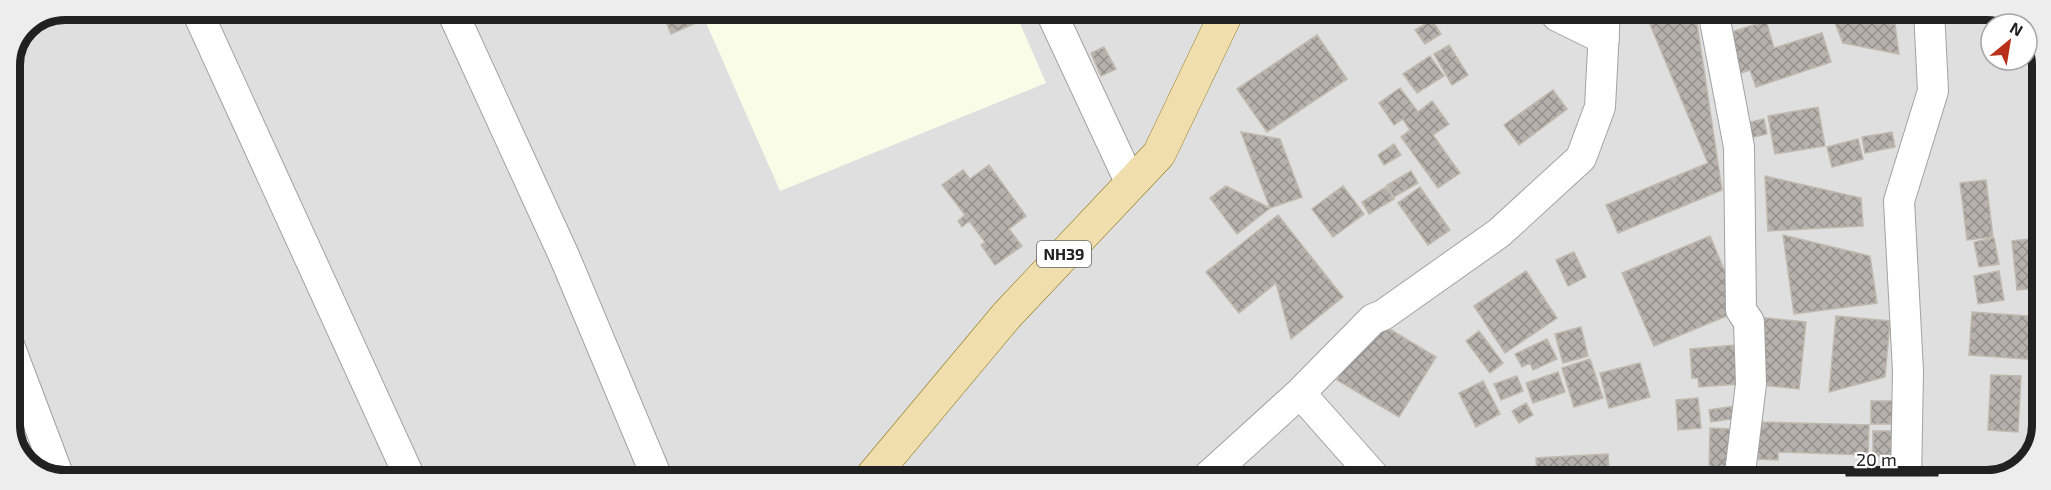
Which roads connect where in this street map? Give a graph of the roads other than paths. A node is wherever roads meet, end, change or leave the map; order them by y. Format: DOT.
graph roads {
  1 [pos="201,20"];
  2 [pos="456,20"];
  3 [pos="1055,20"];
  4 [pos="1223,20"];
  5 [pos="1581,20"];
  6 [pos="1715,20"];
  7 [pos="1929,20"];
  8 [pos="1605,24"];
  9 [pos="1131,184"];
  10 [pos="20,374"];
  11 [pos="1300,393"];
  12 [pos="56,470"];
  13 [pos="406,470"];
  14 [pos="654,470"];
  15 [pos="877,470"];
  16 [pos="1215,470"];
  17 [pos="1368,470"];
  18 [pos="1740,470"];
  19 [pos="1906,470"];
  1 -- 13 [label="street"];
  2 -- 14 [label="street"];
  3 -- 9 [label="street"];
  4 -- 9 [label="main road, NH39"];
  5 -- 8 [label="street"];
  6 -- 18 [label="street"];
  7 -- 19 [label="street"];
  8 -- 11 [label="street"];
  9 -- 15 [label="main road, NH39"];
  10 -- 12 [label="street"];
  11 -- 16 [label="street"];
  11 -- 17 [label="street"];
}
